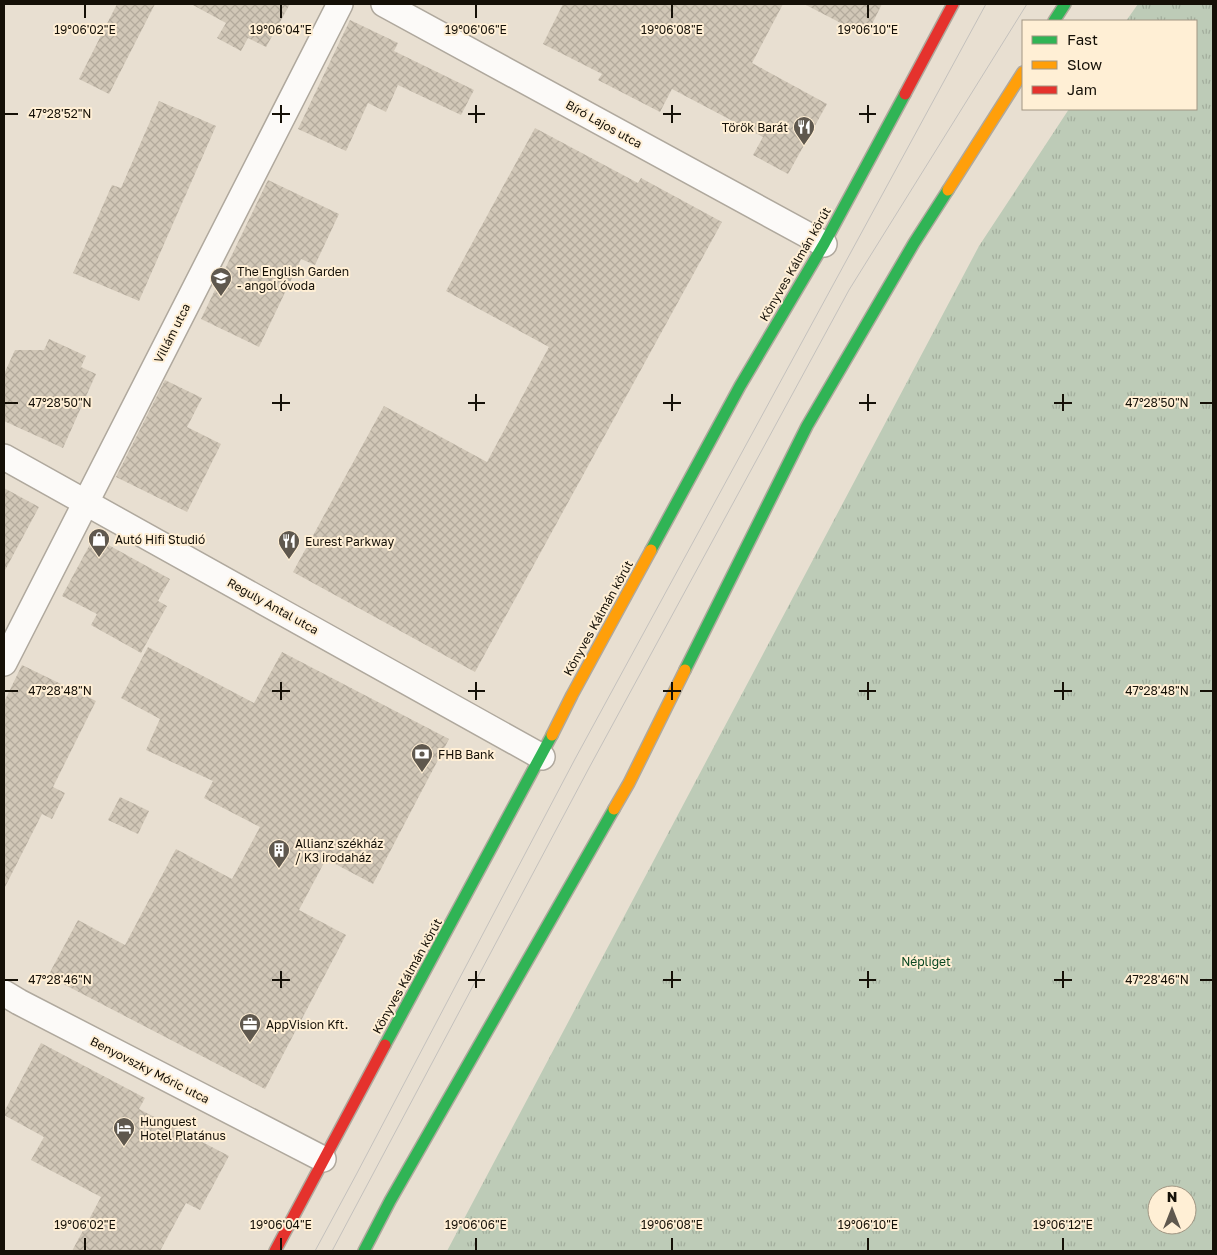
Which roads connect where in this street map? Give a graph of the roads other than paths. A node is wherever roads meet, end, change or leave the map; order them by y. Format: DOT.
graph roads {
  1 [pos="340,4"];
  2 [pos="384,4"];
  3 [pos="953,4"];
  4 [pos="1065,4"];
  5 [pos="1055,20"];
  6 [pos="1022,74"];
  7 [pos="824,244"];
  8 [pos="4,457"];
  9 [pos="86,502"];
  10 [pos="4,663"];
  11 [pos="542,756"];
  12 [pos="4,993"];
  13 [pos="323,1159"];
  14 [pos="275,1251"];
  15 [pos="364,1251"];
  1 -- 9 [label="street, Villám utca"];
  2 -- 7 [label="street, Bíró Lajos utca"];
  3 -- 7 [label="main road, Könyves Kálmán körút"];
  4 -- 5 [label="main road"];
  6 -- 15 [label="main road"];
  7 -- 11 [label="main road, Könyves Kálmán körút"];
  8 -- 9 [label="street, Reguly Antal utca"];
  9 -- 10 [label="street, Villám utca"];
  9 -- 11 [label="street, Reguly Antal utca"];
  11 -- 13 [label="main road, Könyves Kálmán körút"];
  12 -- 13 [label="street, Benyovszky Móric utca"];
  13 -- 14 [label="main road, Könyves Kálmán körút"];
}
